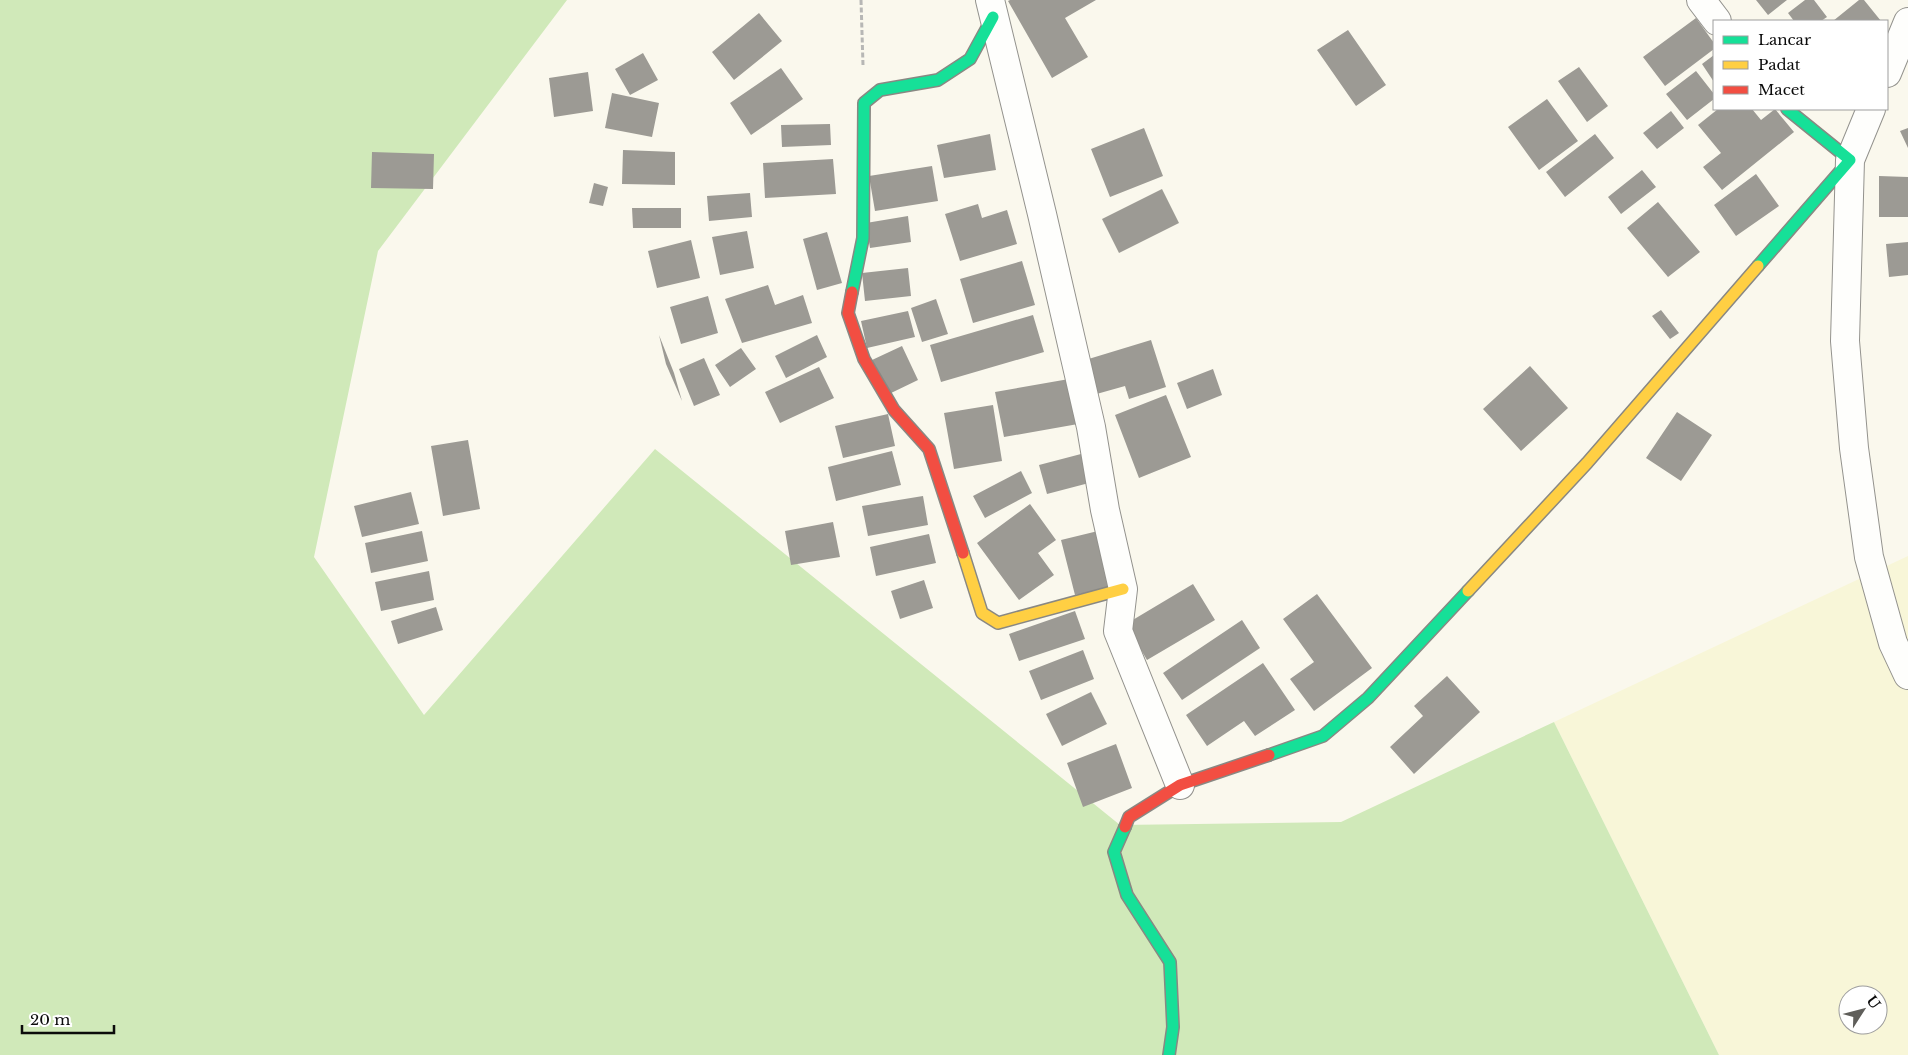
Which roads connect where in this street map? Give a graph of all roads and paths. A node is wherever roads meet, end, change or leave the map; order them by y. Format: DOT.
graph roads {
  1 [pos="861,0"];
  2 [pos="1701,0"];
  3 [pos="992,9"];
  4 [pos="1716,20"];
  5 [pos="1908,22"];
  6 [pos="1888,71"];
  7 [pos="864,103"];
  8 [pos="1787,110"];
  9 [pos="1872,110"];
  10 [pos="1850,160"];
  11 [pos="1123,589"];
  12 [pos="1908,675"];
  13 [pos="1180,785"];
  14 [pos="1169,1055"];
  1 -- 7 [label="path"];
  2 -- 4 [label="street"];
  3 -- 7 [label="street"];
  3 -- 11 [label="street"];
  5 -- 6 [label="street"];
  7 -- 11 [label="street"];
  8 -- 10 [label="street"];
  9 -- 10 [label="street"];
  10 -- 12 [label="street"];
  10 -- 13 [label="street"];
  11 -- 13 [label="street"];
  13 -- 14 [label="street"];
}
